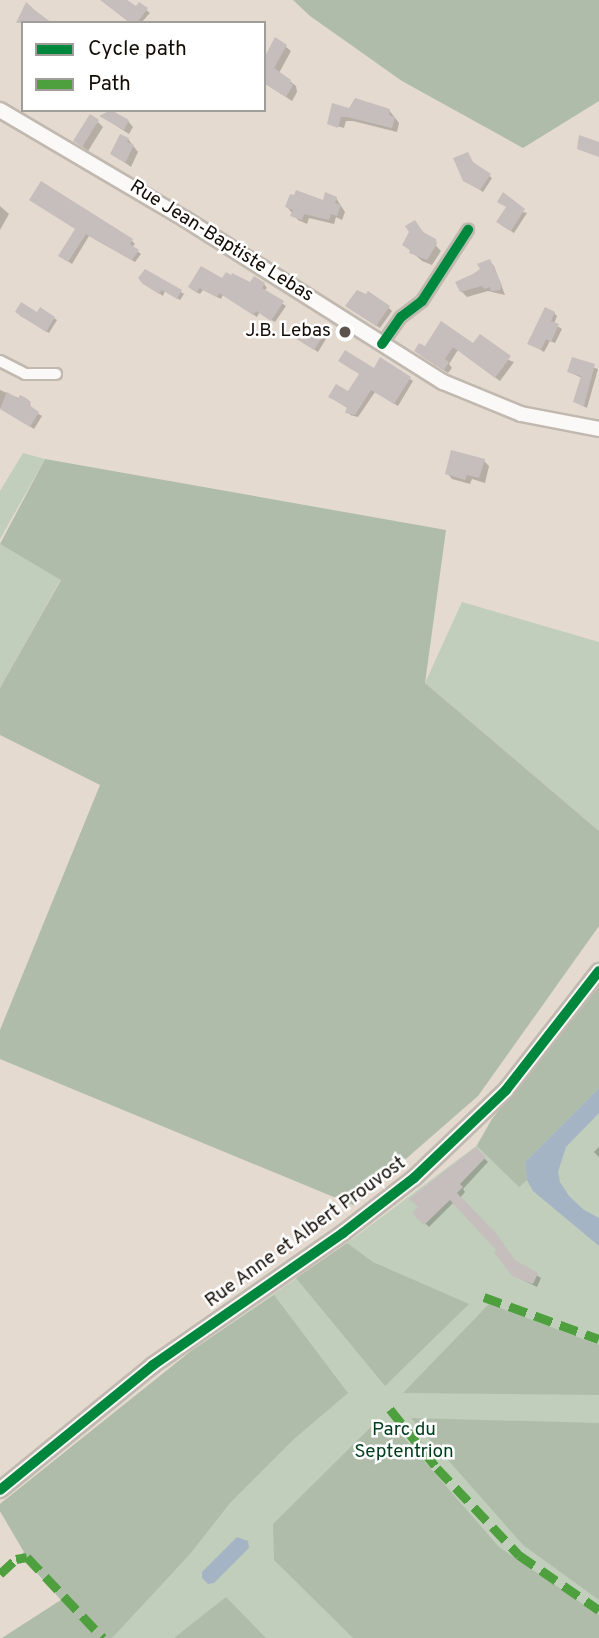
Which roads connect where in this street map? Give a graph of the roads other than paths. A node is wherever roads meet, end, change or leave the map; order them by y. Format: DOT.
graph roads {
  1 [pos="0,110"];
  2 [pos="468,230"];
  3 [pos="382,344"];
  4 [pos="0,360"];
  5 [pos="56,374"];
  6 [pos="599,429"];
  7 [pos="599,971"];
  8 [pos="0,1490"];
  1 -- 3 [label="street, Rue Jean-Baptiste Lebas"];
  2 -- 3 [label="street"];
  3 -- 6 [label="street, Rue Jean-Baptiste Lebas"];
  4 -- 5 [label="street"];
  7 -- 8 [label="street, Rue Anne et Albert Prouvost"];
}
